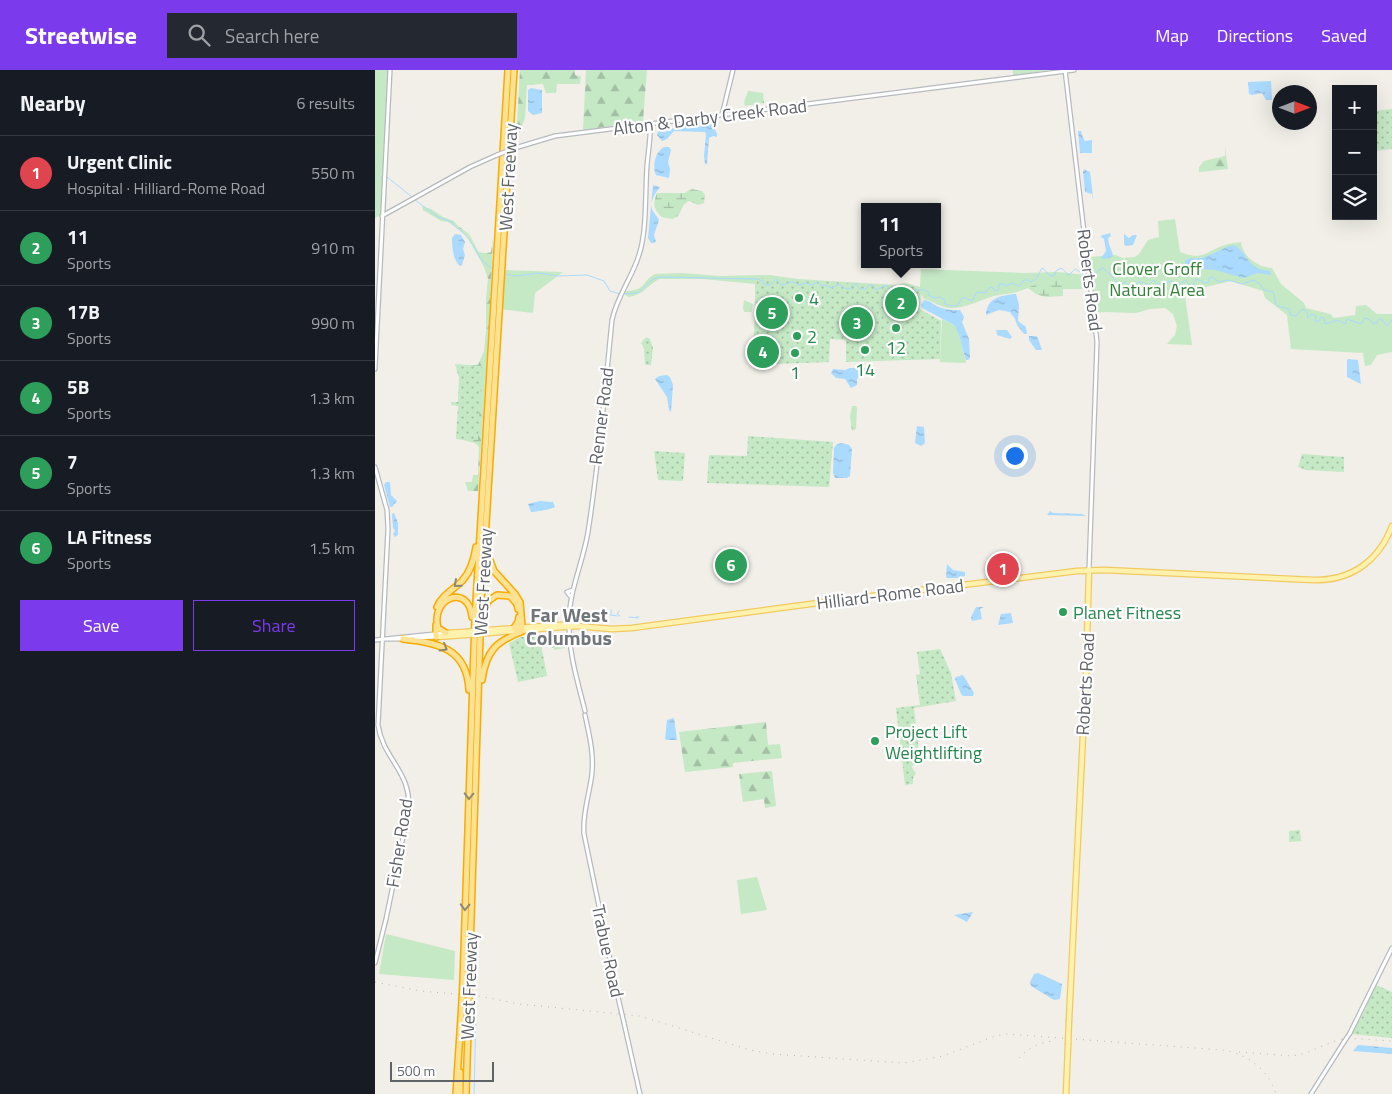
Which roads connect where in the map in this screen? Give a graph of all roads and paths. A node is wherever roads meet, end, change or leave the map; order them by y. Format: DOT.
graph roads {
  1 [pos="390,70"];
  2 [pos="508,70"];
  3 [pos="514,70"];
  4 [pos="733,70"];
  5 [pos="1066,70"];
  6 [pos="1074,70"];
  7 [pos="1056,71"];
  8 [pos="722,115"];
  9 [pos="1070,115"];
  10 [pos="1072,122"];
  11 [pos="650,124"];
  12 [pos="1075,158"];
  13 [pos="1077,166"];
  14 [pos="1081,215"];
  15 [pos="382,216"];
  16 [pos="375,369"];
  17 [pos="375,467"];
  18 [pos="484,507"];
  19 [pos="1392,526"];
  20 [pos="1089,570"];
  21 [pos="569,626"];
  22 [pos="515,629"];
  23 [pos="523,629"];
  24 [pos="446,633"];
  25 [pos="465,633"];
  26 [pos="436,635"];
  27 [pos="382,639"];
  28 [pos="403,639"];
  29 [pos="375,640"];
  30 [pos="480,645"];
  31 [pos="473,685"];
  32 [pos="470,747"];
  33 [pos="473,882"];
  34 [pos="1392,948"];
  35 [pos="375,963"];
  36 [pos="462,1000"];
  37 [pos="458,1094"];
  38 [pos="467,1094"];
  39 [pos="640,1094"];
  40 [pos="1066,1094"];
  41 [pos="1311,1094"];
  1 -- 15 [label="main road"];
  2 -- 18 [label="highway, West Freeway"];
  3 -- 18 [label="highway, West Freeway"];
  4 -- 8 [label="main road"];
  5 -- 6 [label="main road, Alton & Darby Creek Road"];
  5 -- 7 [label="main road, Alton & Darby Creek Road"];
  5 -- 9 [label="main road, Roberts Road"];
  5 -- 10 [label="main road, Roberts Road"];
  7 -- 8 [label="main road, Alton & Darby Creek Road"];
  8 -- 11 [label="main road, Alton & Darby Creek Road"];
  9 -- 10 [label="main road"];
  9 -- 12 [label="main road, Roberts Road"];
  10 -- 13 [label="main road, Roberts Road"];
  11 -- 15 [label="main road, Alton & Darby Creek Road, bridge"];
  11 -- 21 [label="main road, Renner Road"];
  12 -- 13 [label="main road"];
  12 -- 14 [label="main road, Roberts Road"];
  13 -- 14 [label="main road, Roberts Road"];
  14 -- 20 [label="main road, Roberts Road"];
  15 -- 16 [label="main road"];
  17 -- 27 [label="main road, Fisher Road"];
  18 -- 23 [label="highway"];
  18 -- 26 [label="highway, one-way"];
  18 -- 30 [label="highway, West Freeway"];
  18 -- 31 [label="highway, West Freeway"];
  19 -- 20 [label="main road, Hilliard-Rome Road"];
  20 -- 21 [label="main road, Hilliard-Rome Road"];
  20 -- 40 [label="main road, Roberts Road, bridge"];
  21 -- 23 [label="main road, Hilliard-Rome Road"];
  21 -- 39 [label="main road, Trabue Road, bridge"];
  22 -- 23 [label="highway"];
  22 -- 25 [label="main road, bridge"];
  22 -- 30 [label="highway"];
  23 -- 33 [label="highway"];
  24 -- 25 [label="main road"];
  24 -- 26 [label="main road"];
  24 -- 31 [label="highway"];
  25 -- 26 [label="main road"];
  26 -- 27 [label="main road"];
  26 -- 28 [label="main road"];
  27 -- 28 [label="main road"];
  27 -- 29 [label="main road"];
  27 -- 35 [label="main road, Fisher Road"];
  28 -- 32 [label="highway, one-way"];
  30 -- 33 [label="highway, West Freeway"];
  31 -- 32 [label="highway, West Freeway"];
  32 -- 36 [label="highway, West Freeway, one-way, bridge"];
  33 -- 38 [label="highway, West Freeway, bridge"];
  34 -- 41 [label="main road, bridge"];
  36 -- 37 [label="highway, West Freeway"];
  36 -- 37 [label="highway"];
}
